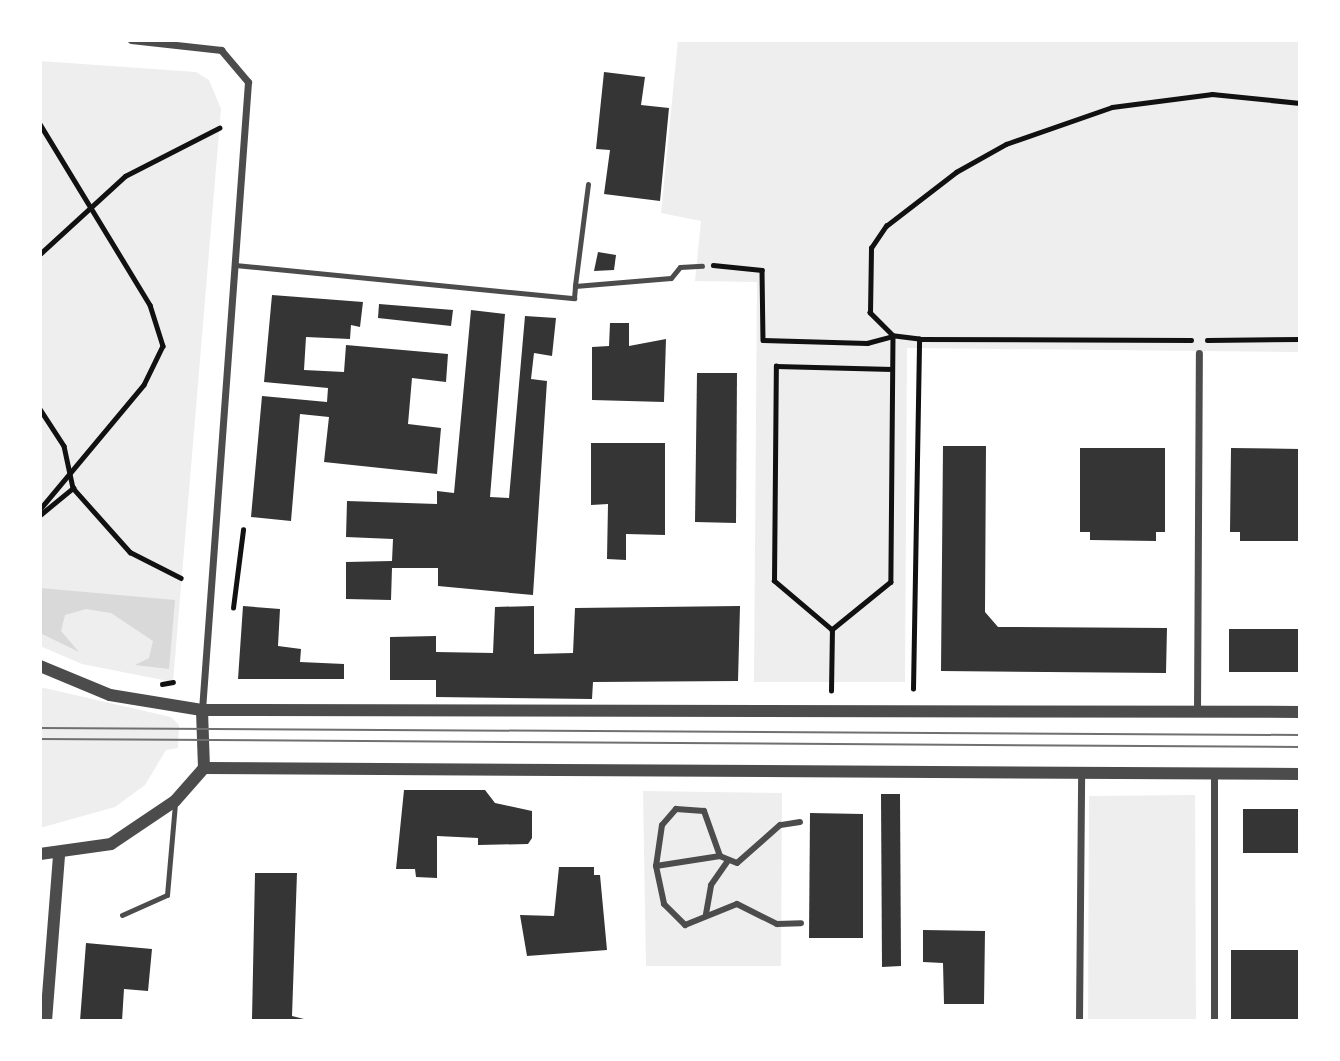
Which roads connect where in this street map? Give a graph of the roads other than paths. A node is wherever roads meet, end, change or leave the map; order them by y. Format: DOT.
graph roads {
  1 [pos="131,40"];
  2 [pos="588,184"];
  3 [pos="235,265"];
  4 [pos="702,266"];
  5 [pos="575,286"];
  6 [pos="1199,353"];
  7 [pos="40,666"];
  8 [pos="202,710"];
  9 [pos="1197,712"];
  10 [pos="1300,712"];
  11 [pos="204,768"];
  12 [pos="1081,772"];
  13 [pos="1214,773"];
  14 [pos="1300,774"];
  15 [pos="175,800"];
  16 [pos="800,822"];
  17 [pos="40,854"];
  18 [pos="59,855"];
  19 [pos="720,856"];
  20 [pos="727,862"];
  21 [pos="656,866"];
  22 [pos="706,914"];
  23 [pos="122,915"];
  24 [pos="801,923"];
  25 [pos="47,1021"];
  26 [pos="1079,1021"];
  27 [pos="1214,1021"];
  1 -- 3 [label="street"];
  2 -- 5 [label="lane"];
  3 -- 5 [label="lane"];
  3 -- 8 [label="street"];
  4 -- 5 [label="lane"];
  6 -- 9 [label="street"];
  7 -- 8 [label="street"];
  8 -- 9 [label="street"];
  8 -- 11 [label="street"];
  9 -- 10 [label="street"];
  11 -- 12 [label="street"];
  11 -- 15 [label="street"];
  12 -- 13 [label="street"];
  12 -- 26 [label="street"];
  13 -- 14 [label="street"];
  13 -- 27 [label="street"];
  15 -- 18 [label="street"];
  15 -- 23 [label="lane"];
  16 -- 20 [label="street"];
  17 -- 18 [label="street"];
  18 -- 25 [label="street"];
  19 -- 20 [label="street"];
  19 -- 21 [label="street"];
  19 -- 21 [label="street"];
  20 -- 22 [label="street"];
  21 -- 22 [label="street"];
  22 -- 24 [label="street"];
}
